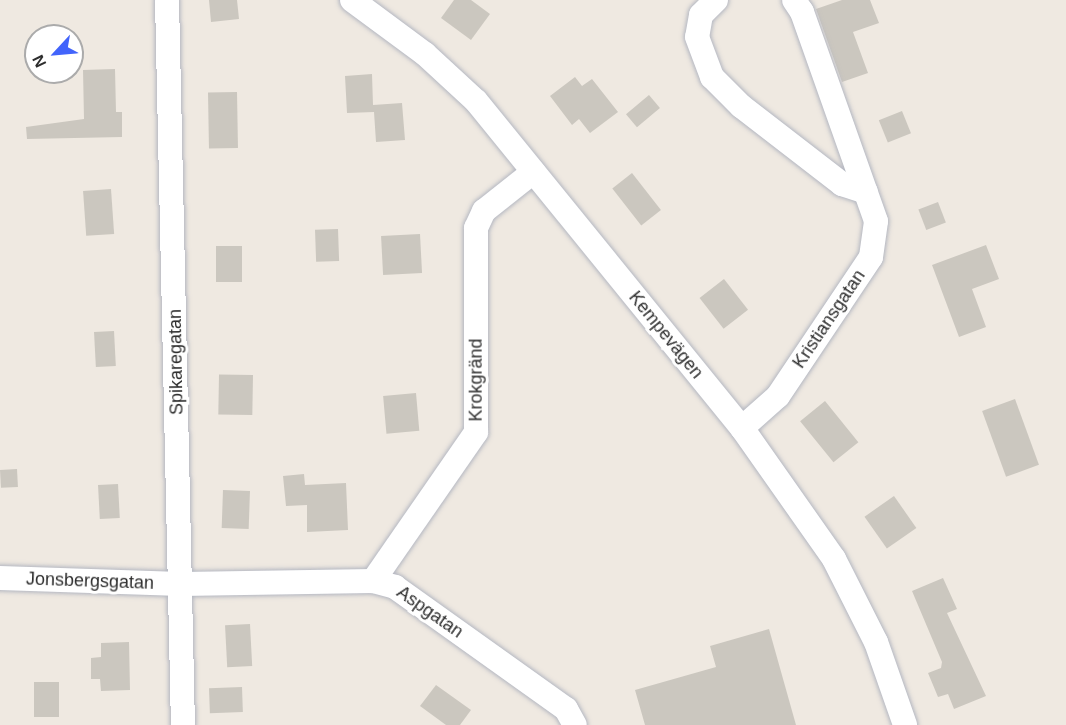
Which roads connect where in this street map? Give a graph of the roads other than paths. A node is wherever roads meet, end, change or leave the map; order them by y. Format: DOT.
graph roads {
  1 [pos="167,0"];
  2 [pos="716,0"];
  3 [pos="794,0"];
  4 [pos="368,5"];
  5 [pos="532,172"];
  6 [pos="866,192"];
  7 [pos="742,428"];
  8 [pos="0,578"];
  9 [pos="373,581"];
  10 [pos="181,584"];
  11 [pos="183,725"];
  12 [pos="575,725"];
  13 [pos="905,725"];
  1 -- 10 [label="street, Spikaregatan"];
  2 -- 6 [label="street"];
  3 -- 6 [label="street, Kristiansgatan"];
  4 -- 5 [label="street, Kempevägen"];
  5 -- 7 [label="street, Kempevägen"];
  5 -- 9 [label="street, Krokgränd"];
  6 -- 7 [label="street, Kristiansgatan"];
  7 -- 13 [label="street, Kempevägen"];
  8 -- 10 [label="street, Jonsbergsgatan"];
  9 -- 10 [label="street, Aspgatan"];
  9 -- 12 [label="street, Aspgatan"];
  10 -- 11 [label="street, Spikaregatan"];
}
